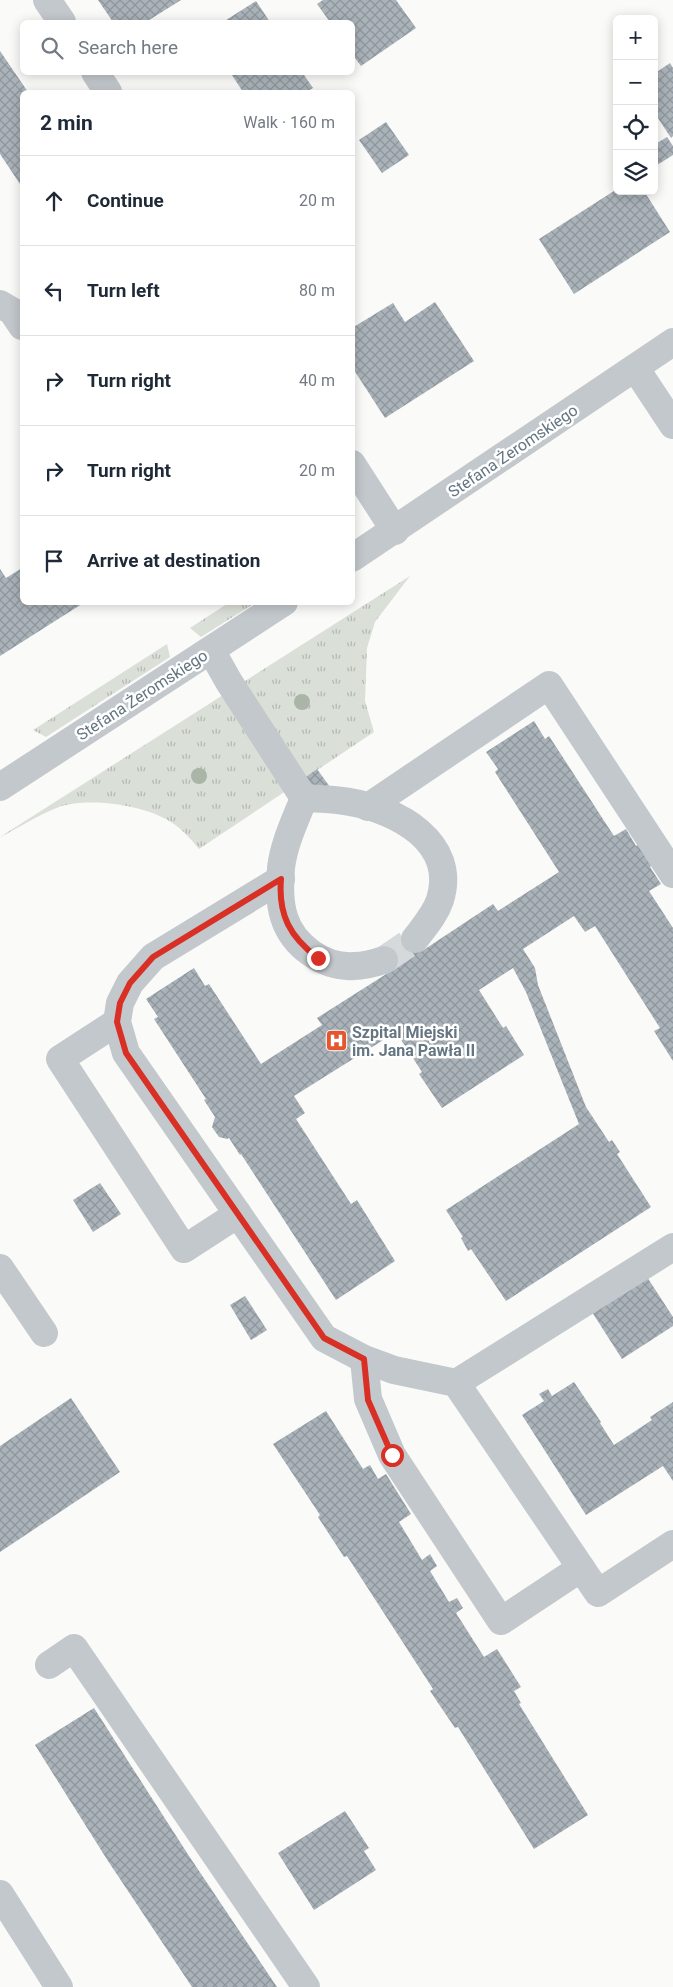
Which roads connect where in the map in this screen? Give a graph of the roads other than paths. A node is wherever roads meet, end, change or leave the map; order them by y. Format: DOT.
graph roads {
  1 [pos="47,0"];
  2 [pos="61,20"];
  3 [pos="97,75"];
  4 [pos="107,90"];
  5 [pos="673,342"];
  6 [pos="636,369"];
  7 [pos="673,425"];
  8 [pos="355,469"];
  9 [pos="396,531"];
  10 [pos="355,556"];
  11 [pos="279,605"];
  12 [pos="211,650"];
  13 [pos="0,786"];
  14 [pos="304,798"];
  15 [pos="368,807"];
  16 [pos="673,874"];
  17 [pos="281,879"];
  18 [pos="415,939"];
  19 [pos="384,960"];
  20 [pos="117,1022"];
  21 [pos="238,1214"];
  22 [pos="673,1247"];
  23 [pos="0,1268"];
  24 [pos="44,1333"];
  25 [pos="364,1359"];
  26 [pos="456,1383"];
  27 [pos="673,1544"];
  28 [pos="581,1568"];
  29 [pos="49,1665"];
  30 [pos="0,1894"];
  31 [pos="59,1987"];
  32 [pos="306,1987"];
  1 -- 2 [label="street"];
  3 -- 4 [label="street"];
  5 -- 6 [label="street, Stefana Żeromskiego"];
  6 -- 7 [label="street"];
  6 -- 9 [label="street, Stefana Żeromskiego"];
  8 -- 9 [label="street"];
  9 -- 10 [label="street, Stefana Żeromskiego"];
  11 -- 12 [label="street, Stefana Żeromskiego"];
  12 -- 13 [label="street, Stefana Żeromskiego"];
  12 -- 14 [label="street"];
  14 -- 15 [label="street"];
  14 -- 17 [label="street"];
  15 -- 16 [label="street"];
  15 -- 18 [label="street"];
  17 -- 19 [label="street"];
  17 -- 20 [label="street"];
  20 -- 21 [label="street"];
  20 -- 21 [label="street"];
  21 -- 25 [label="street"];
  22 -- 26 [label="street"];
  23 -- 24 [label="street"];
  25 -- 26 [label="street"];
  25 -- 28 [label="street"];
  26 -- 28 [label="street"];
  27 -- 28 [label="street"];
  29 -- 32 [label="street"];
  30 -- 31 [label="street"];
}
